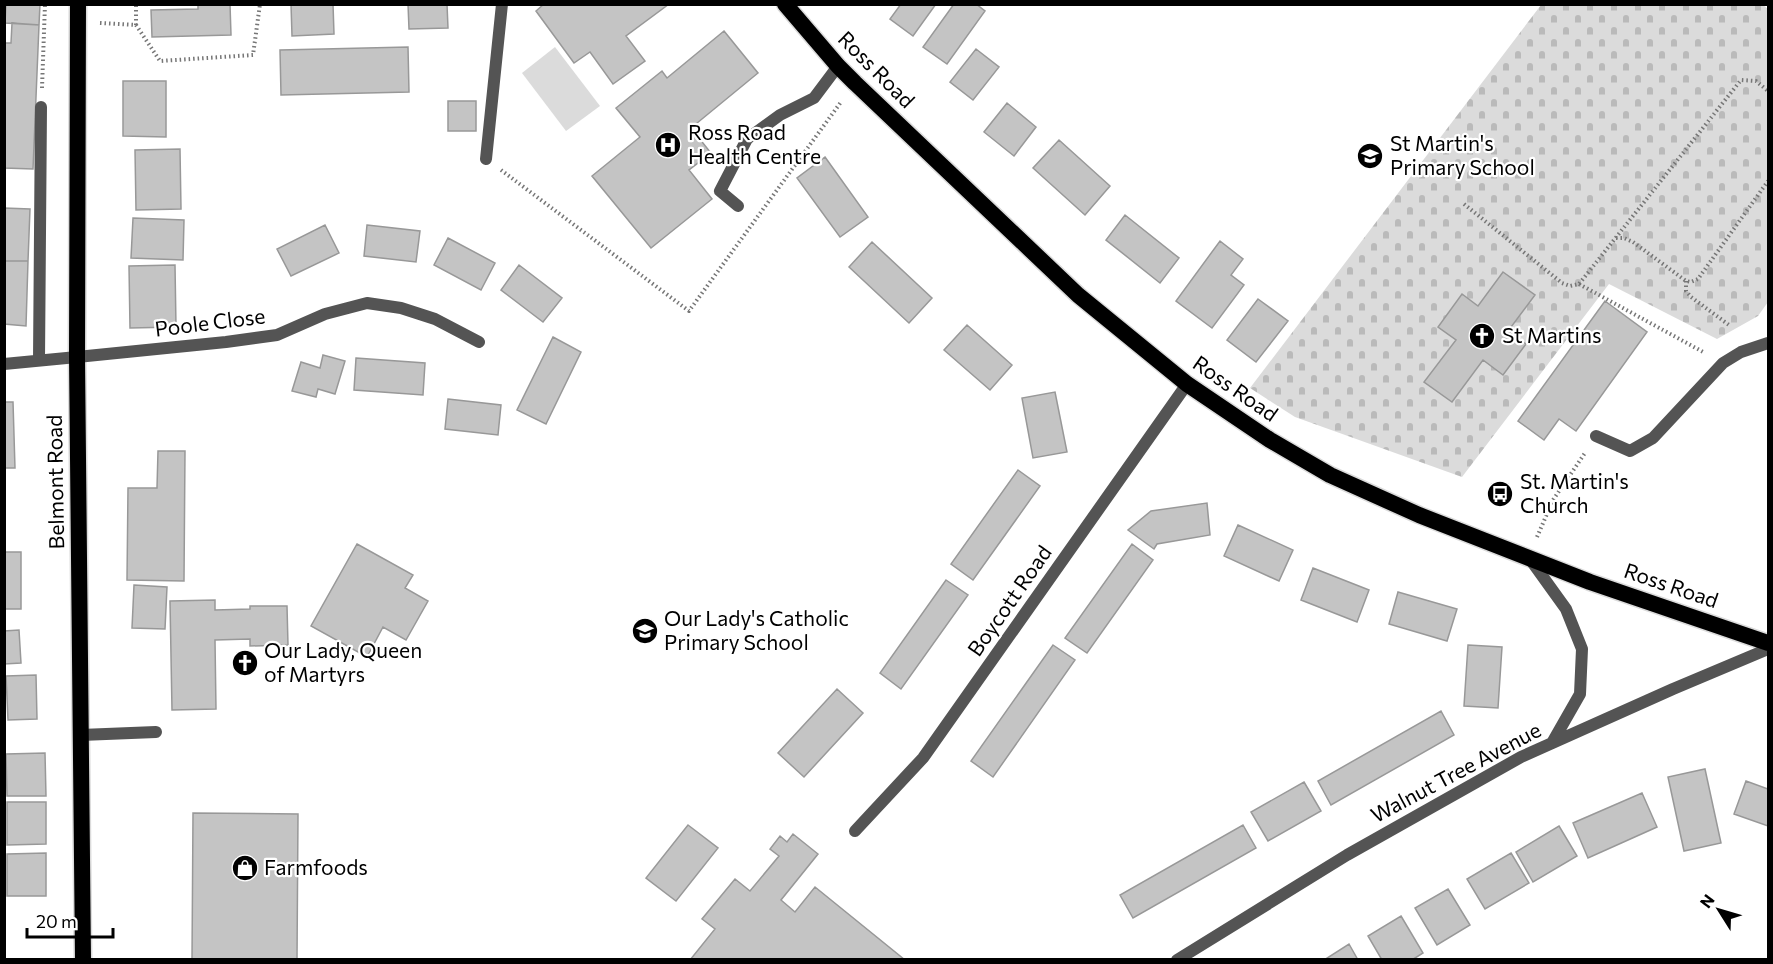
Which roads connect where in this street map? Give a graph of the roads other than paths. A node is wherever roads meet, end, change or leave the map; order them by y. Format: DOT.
graph roads {
  1 [pos="78,4"];
  2 [pos="502,4"];
  3 [pos="785,4"];
  4 [pos="838,66"];
  5 [pos="41,107"];
  6 [pos="486,159"];
  7 [pos="738,206"];
  8 [pos="479,342"];
  9 [pos="1768,343"];
  10 [pos="77,357"];
  11 [pos="39,360"];
  12 [pos="4,364"];
  13 [pos="1186,384"];
  14 [pos="1596,436"];
  15 [pos="1528,557"];
  16 [pos="1768,643"];
  17 [pos="1768,649"];
  18 [pos="156,732"];
  19 [pos="81,735"];
  20 [pos="1552,743"];
  21 [pos="855,831"];
  22 [pos="83,960"];
  23 [pos="1177,960"];
  1 -- 10 [label="highway, Belmont Road"];
  2 -- 6 [label="street"];
  3 -- 4 [label="highway, Ross Road"];
  4 -- 7 [label="street"];
  4 -- 13 [label="highway, Ross Road"];
  5 -- 11 [label="street"];
  8 -- 10 [label="street, Poole Close"];
  9 -- 14 [label="street"];
  10 -- 11 [label="street, Poole Close"];
  10 -- 19 [label="highway, Belmont Road"];
  11 -- 12 [label="street, Poole Close"];
  13 -- 15 [label="highway, Ross Road"];
  13 -- 21 [label="street, Boycott Road"];
  15 -- 16 [label="highway, Ross Road"];
  15 -- 20 [label="street"];
  17 -- 20 [label="street, Walnut Tree Avenue"];
  18 -- 19 [label="street"];
  19 -- 22 [label="highway, Belmont Road"];
  20 -- 23 [label="street, Walnut Tree Avenue"];
}
